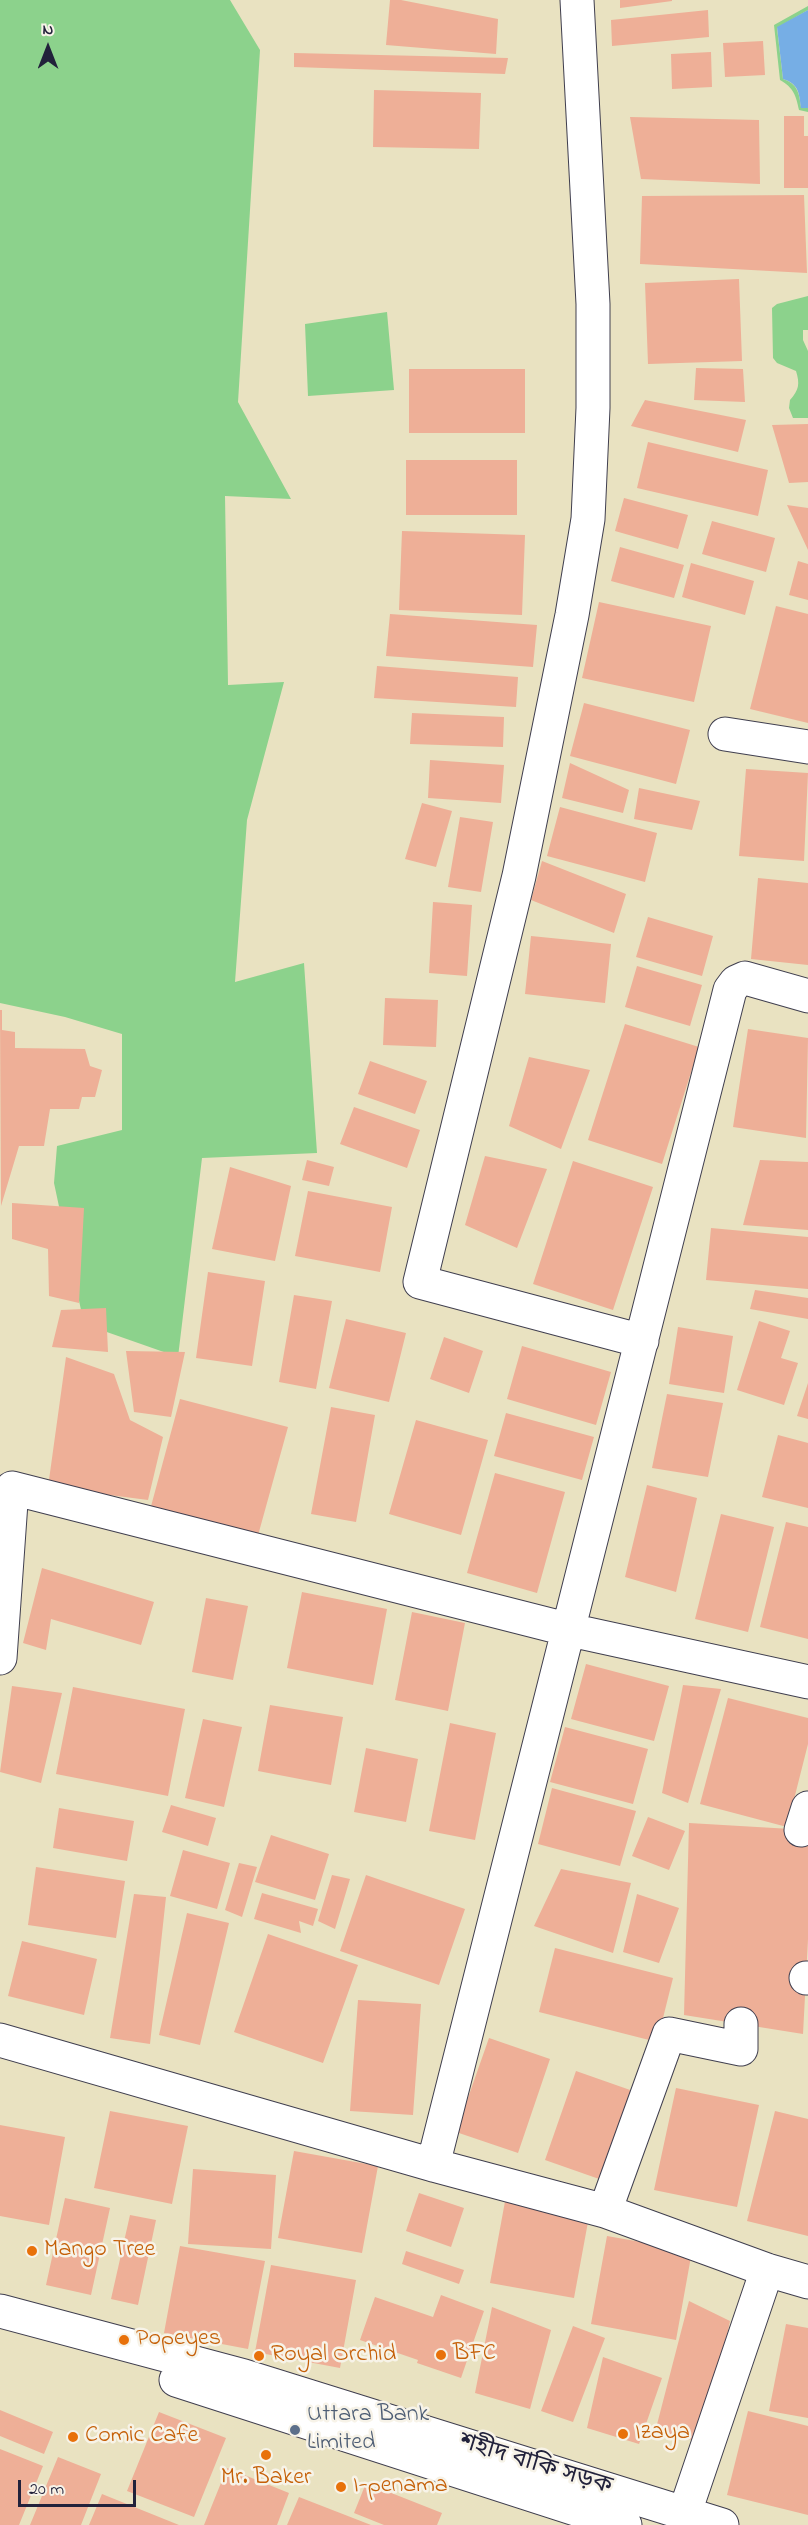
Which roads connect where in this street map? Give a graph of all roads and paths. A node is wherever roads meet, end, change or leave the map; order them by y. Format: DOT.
graph roads {
  1 [pos="577,0"];
  2 [pos="725,734"];
  3 [pos="808,747"];
  4 [pos="808,996"];
  5 [pos="642,1341"];
  6 [pos="570,1630"];
  7 [pos="0,1658"];
  8 [pos="808,1682"];
  9 [pos="741,2024"];
  10 [pos="0,2040"];
  11 [pos="433,2165"];
  12 [pos="605,2211"];
  13 [pos="767,2270"];
  14 [pos="808,2282"];
  15 [pos="0,2311"];
  16 [pos="0,2332"];
  17 [pos="685,2512"];
  18 [pos="625,2525"];
  19 [pos="722,2525"];
  1 -- 5 [label="street"];
  2 -- 3 [label="street"];
  4 -- 5 [label="street"];
  5 -- 6 [label="street"];
  6 -- 7 [label="street"];
  6 -- 8 [label="street"];
  6 -- 11 [label="street"];
  9 -- 12 [label="street"];
  10 -- 11 [label="street"];
  11 -- 12 [label="street"];
  12 -- 13 [label="street"];
  13 -- 14 [label="street"];
  13 -- 17 [label="street"];
  15 -- 17 [label="street, শহীদ বাকি সড়ক"];
  16 -- 18 [label="street, শহীদ বাকি সড়ক"];
  17 -- 19 [label="street, শহীদ বাকি সড়ক"];
}
